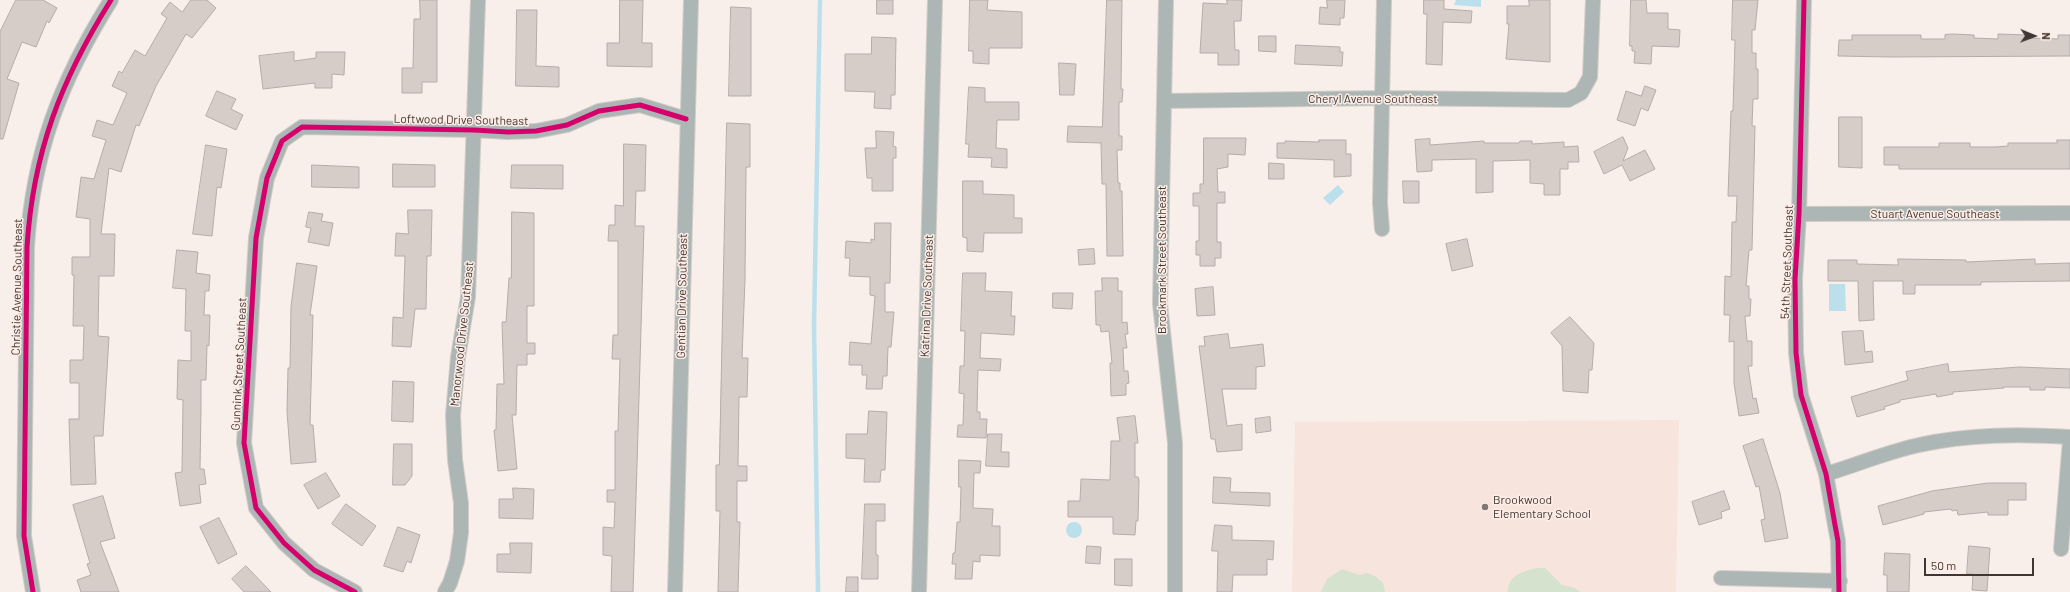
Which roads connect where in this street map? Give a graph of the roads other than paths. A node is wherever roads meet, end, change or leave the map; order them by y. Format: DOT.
graph roads {
  1 [pos="111,0"];
  2 [pos="478,0"];
  3 [pos="691,0"];
  4 [pos="935,0"];
  5 [pos="1166,0"];
  6 [pos="1384,0"];
  7 [pos="1593,0"];
  8 [pos="1804,0"];
  9 [pos="1382,98"];
  10 [pos="1164,101"];
  11 [pos="686,119"];
  12 [pos="474,130"];
  13 [pos="282,141"];
  14 [pos="2070,213"];
  15 [pos="1799,214"];
  16 [pos="1382,229"];
  17 [pos="2070,439"];
  18 [pos="1826,474"];
  19 [pos="2061,549"];
  20 [pos="1721,578"];
  21 [pos="1840,587"];
  22 [pos="33,592"];
  23 [pos="355,592"];
  24 [pos="445,592"];
  25 [pos="675,592"];
  26 [pos="919,592"];
  27 [pos="1175,592"];
  1 -- 22 [label="street, Christie Avenue Southeast"];
  2 -- 12 [label="street, Manorwood Drive Southeast"];
  3 -- 11 [label="street, Gentian Drive Southeast"];
  4 -- 26 [label="street, Katrina Drive Southeast"];
  5 -- 10 [label="street, Brookmark Street Southeast"];
  6 -- 9 [label="street"];
  7 -- 9 [label="street, Cheryl Avenue Southeast"];
  8 -- 15 [label="street, 54th Street Southeast"];
  9 -- 10 [label="street, Cheryl Avenue Southeast"];
  9 -- 16 [label="street"];
  10 -- 27 [label="street, Brookmark Street Southeast"];
  11 -- 12 [label="street, Loftwood Drive Southeast"];
  11 -- 25 [label="street, Gentian Drive Southeast"];
  12 -- 13 [label="street, Loftwood Drive Southeast"];
  12 -- 24 [label="street, Manorwood Drive Southeast"];
  13 -- 23 [label="street, Gunnink Street Southeast"];
  14 -- 15 [label="street, Stuart Avenue Southeast"];
  15 -- 18 [label="street, 54th Street Southeast"];
  17 -- 18 [label="street"];
  17 -- 19 [label="street"];
  18 -- 21 [label="street, 54th Street Southeast"];
  20 -- 21 [label="street"];
}
